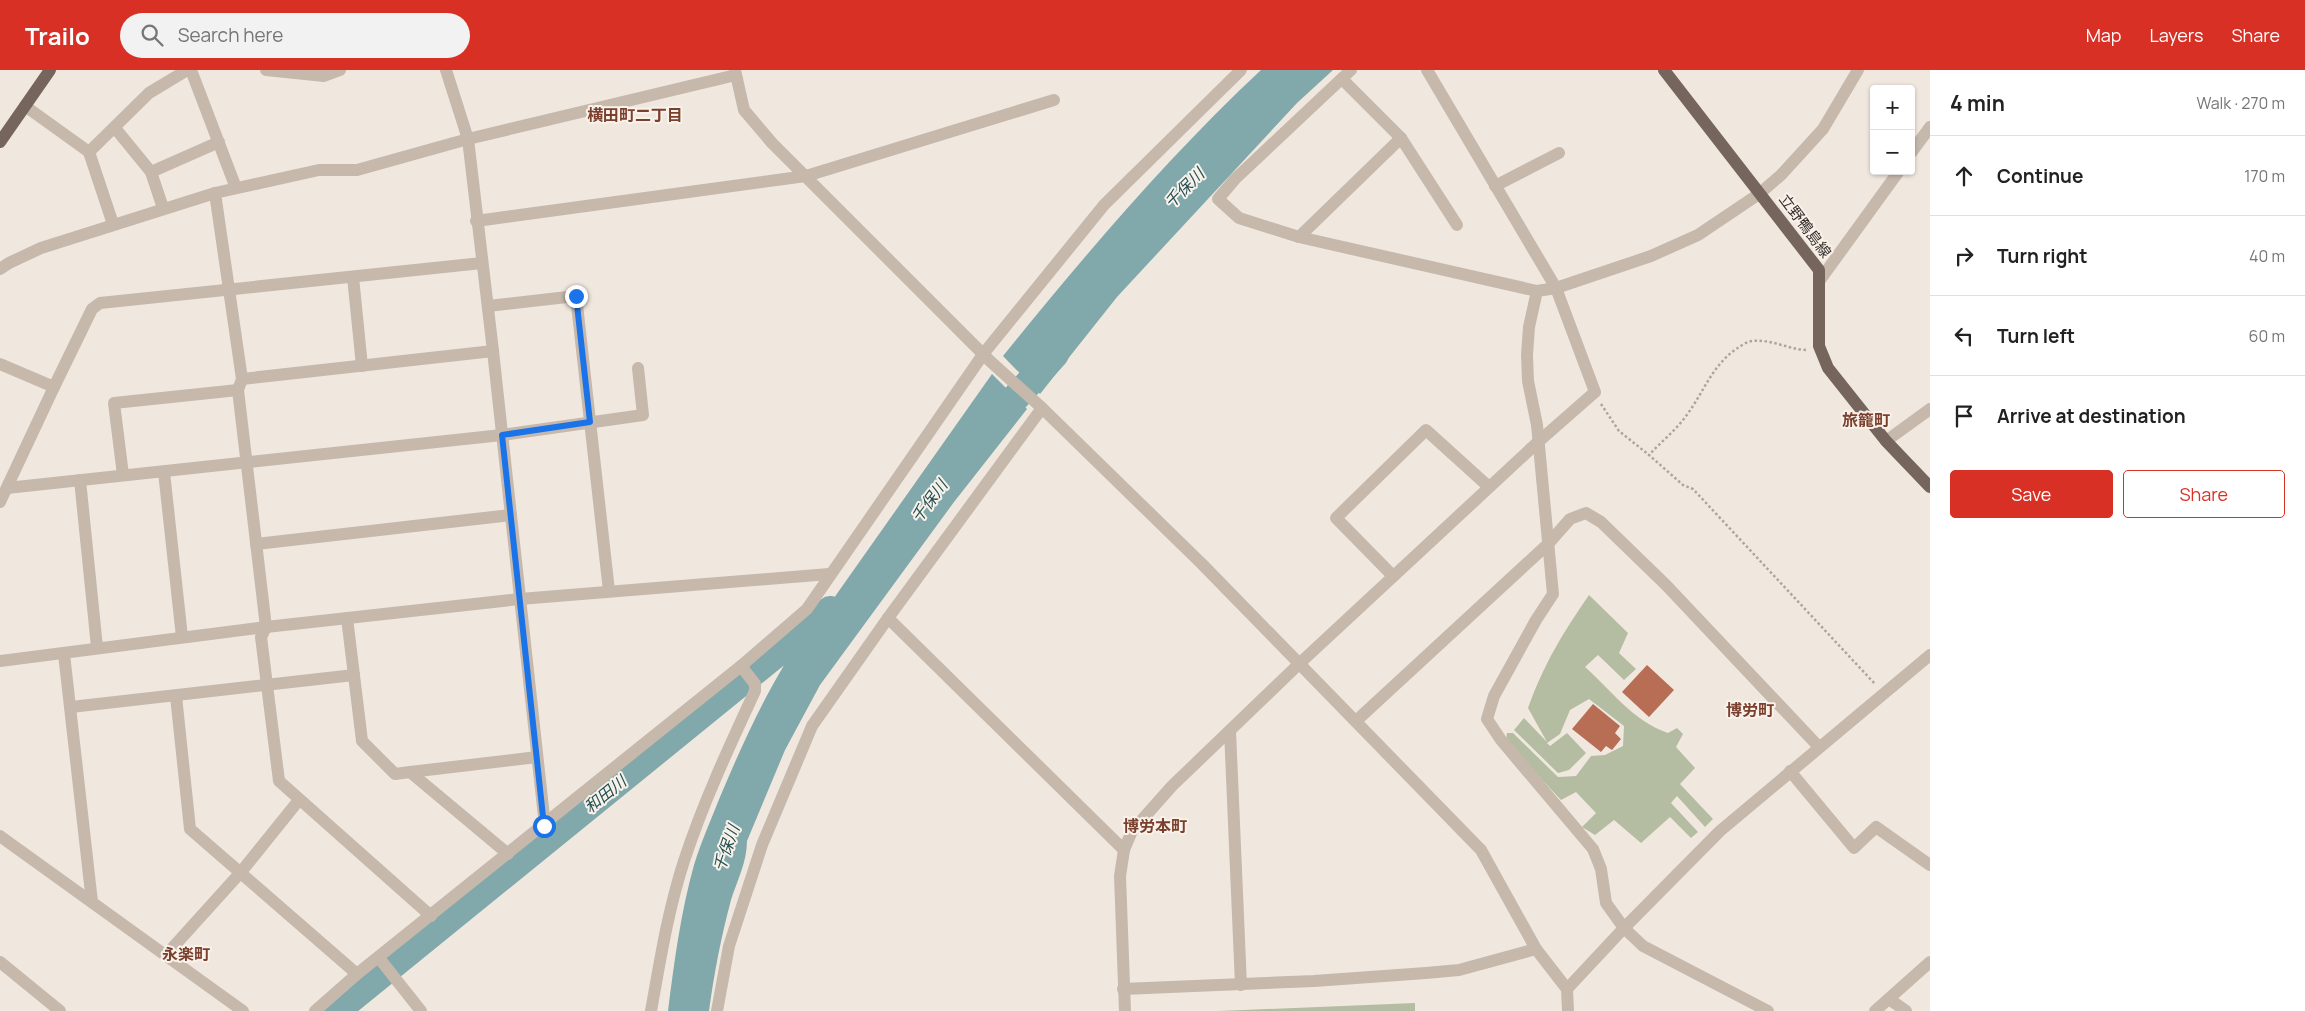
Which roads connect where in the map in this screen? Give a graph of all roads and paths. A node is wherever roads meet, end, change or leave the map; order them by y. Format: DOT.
graph roads {
  1 [pos="50,70"];
  2 [pos="189,70"];
  3 [pos="266,70"];
  4 [pos="340,70"];
  5 [pos="446,70"];
  6 [pos="1241,70"];
  7 [pos="1427,70"];
  8 [pos="1664,70"];
  9 [pos="1858,70"];
  10 [pos="736,73"];
  11 [pos="1346,74"];
  12 [pos="1054,100"];
  13 [pos="25,106"];
  14 [pos="1930,127"];
  15 [pos="115,128"];
  16 [pos="1401,138"];
  17 [pos="468,140"];
  18 [pos="0,142"];
  19 [pos="219,142"];
  20 [pos="1915,148"];
  21 [pos="89,152"];
  22 [pos="1559,153"];
  23 [pos="151,172"];
  24 [pos="1895,175"];
  25 [pos="806,176"];
  26 [pos="1495,186"];
  27 [pos="236,188"];
  28 [pos="215,193"];
  29 [pos="1759,194"];
  30 [pos="163,208"];
  31 [pos="476,221"];
  32 [pos="113,224"];
  33 [pos="1457,225"];
  34 [pos="1299,237"];
  35 [pos="482,263"];
  36 [pos="0,269"];
  37 [pos="353,277"];
  38 [pos="1820,280"];
  39 [pos="1556,288"];
  40 [pos="230,289"];
  41 [pos="1537,291"];
  42 [pos="488,306"];
  43 [pos="1819,346"];
  44 [pos="493,351"];
  45 [pos="987,357"];
  46 [pos="0,364"];
  47 [pos="362,366"];
  48 [pos="638,368"];
  49 [pos="240,384"];
  50 [pos="54,387"];
  51 [pos="1595,392"];
  52 [pos="1040,405"];
  53 [pos="1930,409"];
  54 [pos="590,422"];
  55 [pos="502,435"];
  56 [pos="1886,441"];
  57 [pos="1538,442"];
  58 [pos="1649,455"];
  59 [pos="248,463"];
  60 [pos="164,472"];
  61 [pos="123,475"];
  62 [pos="80,480"];
  63 [pos="1489,487"];
  64 [pos="1930,487"];
  65 [pos="7,488"];
  66 [pos="0,502"];
  67 [pos="511,515"];
  68 [pos="256,544"];
  69 [pos="1548,544"];
  70 [pos="829,574"];
  71 [pos="1394,576"];
  72 [pos="608,591"];
  73 [pos="520,599"];
  74 [pos="346,618"];
  75 [pos="888,618"];
  76 [pos="266,626"];
  77 [pos="182,636"];
  78 [pos="97,647"];
  79 [pos="64,654"];
  80 [pos="1930,655"];
  81 [pos="0,661"];
  82 [pos="1300,663"];
  83 [pos="744,668"];
  84 [pos="354,675"];
  85 [pos="267,686"];
  86 [pos="1883,694"];
  87 [pos="176,696"];
  88 [pos="71,707"];
  89 [pos="1356,721"];
  90 [pos="1230,731"];
  91 [pos="1819,747"];
  92 [pos="537,757"];
  93 [pos="1790,771"];
  94 [pos="410,772"];
  95 [pos="299,800"];
  96 [pos="544,826"];
  97 [pos="0,836"];
  98 [pos="1124,850"];
  99 [pos="508,854"];
  100 [pos="1930,865"];
  101 [pos="241,872"];
  102 [pos="92,902"];
  103 [pos="431,916"];
  104 [pos="1624,928"];
  105 [pos="1536,949"];
  106 [pos="166,954"];
  107 [pos="381,961"];
  108 [pos="0,962"];
  109 [pos="1930,962"];
  110 [pos="358,974"];
  111 [pos="1241,985"];
  112 [pos="1123,989"];
  113 [pos="1568,989"];
  114 [pos="1889,999"];
  115 [pos="1743,1005"];
  116 [pos="60,1011"];
  117 [pos="243,1011"];
  118 [pos="315,1011"];
  119 [pos="421,1011"];
  120 [pos="651,1011"];
  121 [pos="717,1011"];
  122 [pos="1124,1011"];
  123 [pos="1568,1011"];
  124 [pos="1768,1011"];
  125 [pos="1875,1011"];
  126 [pos="1906,1011"];
  1 -- 13 [label="main road"];
  2 -- 15 [label="street"];
  2 -- 19 [label="street"];
  3 -- 4 [label="street"];
  5 -- 17 [label="street"];
  6 -- 45 [label="street"];
  7 -- 26 [label="street"];
  8 -- 29 [label="main road, 立野鴨島線"];
  9 -- 29 [label="street"];
  10 -- 17 [label="street"];
  10 -- 25 [label="street"];
  11 -- 16 [label="street"];
  11 -- 34 [label="street"];
  12 -- 25 [label="street"];
  13 -- 18 [label="main road"];
  13 -- 21 [label="street"];
  14 -- 20 [label="street"];
  15 -- 21 [label="street"];
  15 -- 23 [label="street"];
  16 -- 33 [label="street"];
  16 -- 34 [label="street"];
  17 -- 27 [label="street"];
  17 -- 31 [label="street"];
  19 -- 23 [label="street"];
  19 -- 27 [label="street"];
  21 -- 32 [label="street"];
  22 -- 26 [label="street"];
  23 -- 30 [label="street"];
  24 -- 38 [label="street"];
  25 -- 31 [label="street"];
  25 -- 45 [label="street"];
  26 -- 39 [label="street"];
  27 -- 28 [label="street"];
  28 -- 30 [label="street"];
  28 -- 40 [label="street"];
  29 -- 38 [label="main road, 立野鴨島線"];
  29 -- 39 [label="street"];
  30 -- 32 [label="street"];
  31 -- 35 [label="street"];
  32 -- 36 [label="street"];
  34 -- 41 [label="street"];
  35 -- 37 [label="street"];
  35 -- 42 [label="street"];
  37 -- 40 [label="street"];
  37 -- 47 [label="street"];
  38 -- 43 [label="main road, 立野鴨島線"];
  39 -- 41 [label="street"];
  39 -- 51 [label="street"];
  40 -- 49 [label="street"];
  40 -- 50 [label="street"];
  41 -- 57 [label="street"];
  42 -- 44 [label="street"];
  42 -- 54 [label="street"];
  43 -- 56 [label="main road, 立野鴨島線"];
  43 -- 58 [label="path"];
  44 -- 47 [label="street"];
  44 -- 55 [label="street"];
  45 -- 52 [label="street"];
  45 -- 70 [label="street"];
  46 -- 50 [label="street"];
  47 -- 49 [label="street"];
  48 -- 54 [label="street"];
  49 -- 59 [label="street"];
  49 -- 61 [label="street"];
  50 -- 65 [label="street"];
  51 -- 57 [label="street"];
  51 -- 58 [label="path"];
  52 -- 75 [label="street"];
  52 -- 82 [label="street"];
  53 -- 56 [label="street"];
  54 -- 55 [label="street"];
  54 -- 72 [label="street"];
  55 -- 59 [label="street"];
  55 -- 67 [label="street"];
  56 -- 64 [label="main road, 立野鴨島線"];
  57 -- 63 [label="street"];
  57 -- 69 [label="street"];
  58 -- 86 [label="path"];
  59 -- 60 [label="street"];
  59 -- 68 [label="street"];
  60 -- 61 [label="street"];
  60 -- 77 [label="street"];
  61 -- 62 [label="street"];
  62 -- 65 [label="street"];
  62 -- 78 [label="street"];
  63 -- 71 [label="street"];
  63 -- 71 [label="street"];
  65 -- 66 [label="street"];
  67 -- 68 [label="street"];
  67 -- 73 [label="street"];
  68 -- 76 [label="street"];
  69 -- 89 [label="street"];
  69 -- 91 [label="street"];
  69 -- 104 [label="street"];
  70 -- 72 [label="street"];
  70 -- 83 [label="street"];
  71 -- 82 [label="street"];
  72 -- 73 [label="street"];
  73 -- 74 [label="street"];
  73 -- 92 [label="street"];
  74 -- 76 [label="street"];
  74 -- 84 [label="street"];
  75 -- 98 [label="street"];
  75 -- 121 [label="street"];
  76 -- 77 [label="street"];
  76 -- 85 [label="street"];
  77 -- 78 [label="street"];
  78 -- 79 [label="street"];
  79 -- 81 [label="street"];
  79 -- 88 [label="street"];
  80 -- 86 [label="street"];
  82 -- 89 [label="street"];
  82 -- 90 [label="street"];
  83 -- 96 [label="street"];
  83 -- 120 [label="street"];
  84 -- 85 [label="street"];
  84 -- 94 [label="street"];
  85 -- 87 [label="street"];
  85 -- 95 [label="street"];
  86 -- 91 [label="street"];
  87 -- 88 [label="street"];
  87 -- 101 [label="street"];
  88 -- 102 [label="street"];
  89 -- 105 [label="street"];
  90 -- 98 [label="street"];
  90 -- 111 [label="street"];
  91 -- 93 [label="street"];
  92 -- 94 [label="street"];
  92 -- 96 [label="street"];
  93 -- 100 [label="street"];
  93 -- 104 [label="street"];
  94 -- 99 [label="street"];
  95 -- 101 [label="street"];
  95 -- 103 [label="street"];
  96 -- 99 [label="street"];
  97 -- 102 [label="street"];
  98 -- 112 [label="street"];
  99 -- 103 [label="street"];
  101 -- 106 [label="street"];
  101 -- 110 [label="street"];
  102 -- 106 [label="street"];
  103 -- 107 [label="street"];
  104 -- 113 [label="street"];
  104 -- 115 [label="street"];
  105 -- 111 [label="street"];
  105 -- 113 [label="street"];
  106 -- 117 [label="street"];
  107 -- 110 [label="street"];
  107 -- 119 [label="street"];
  108 -- 116 [label="street"];
  109 -- 114 [label="street"];
  110 -- 118 [label="street"];
  111 -- 112 [label="street"];
  112 -- 122 [label="street"];
  113 -- 123 [label="street"];
  114 -- 125 [label="street"];
  114 -- 126 [label="street"];
  115 -- 124 [label="street"];
}
